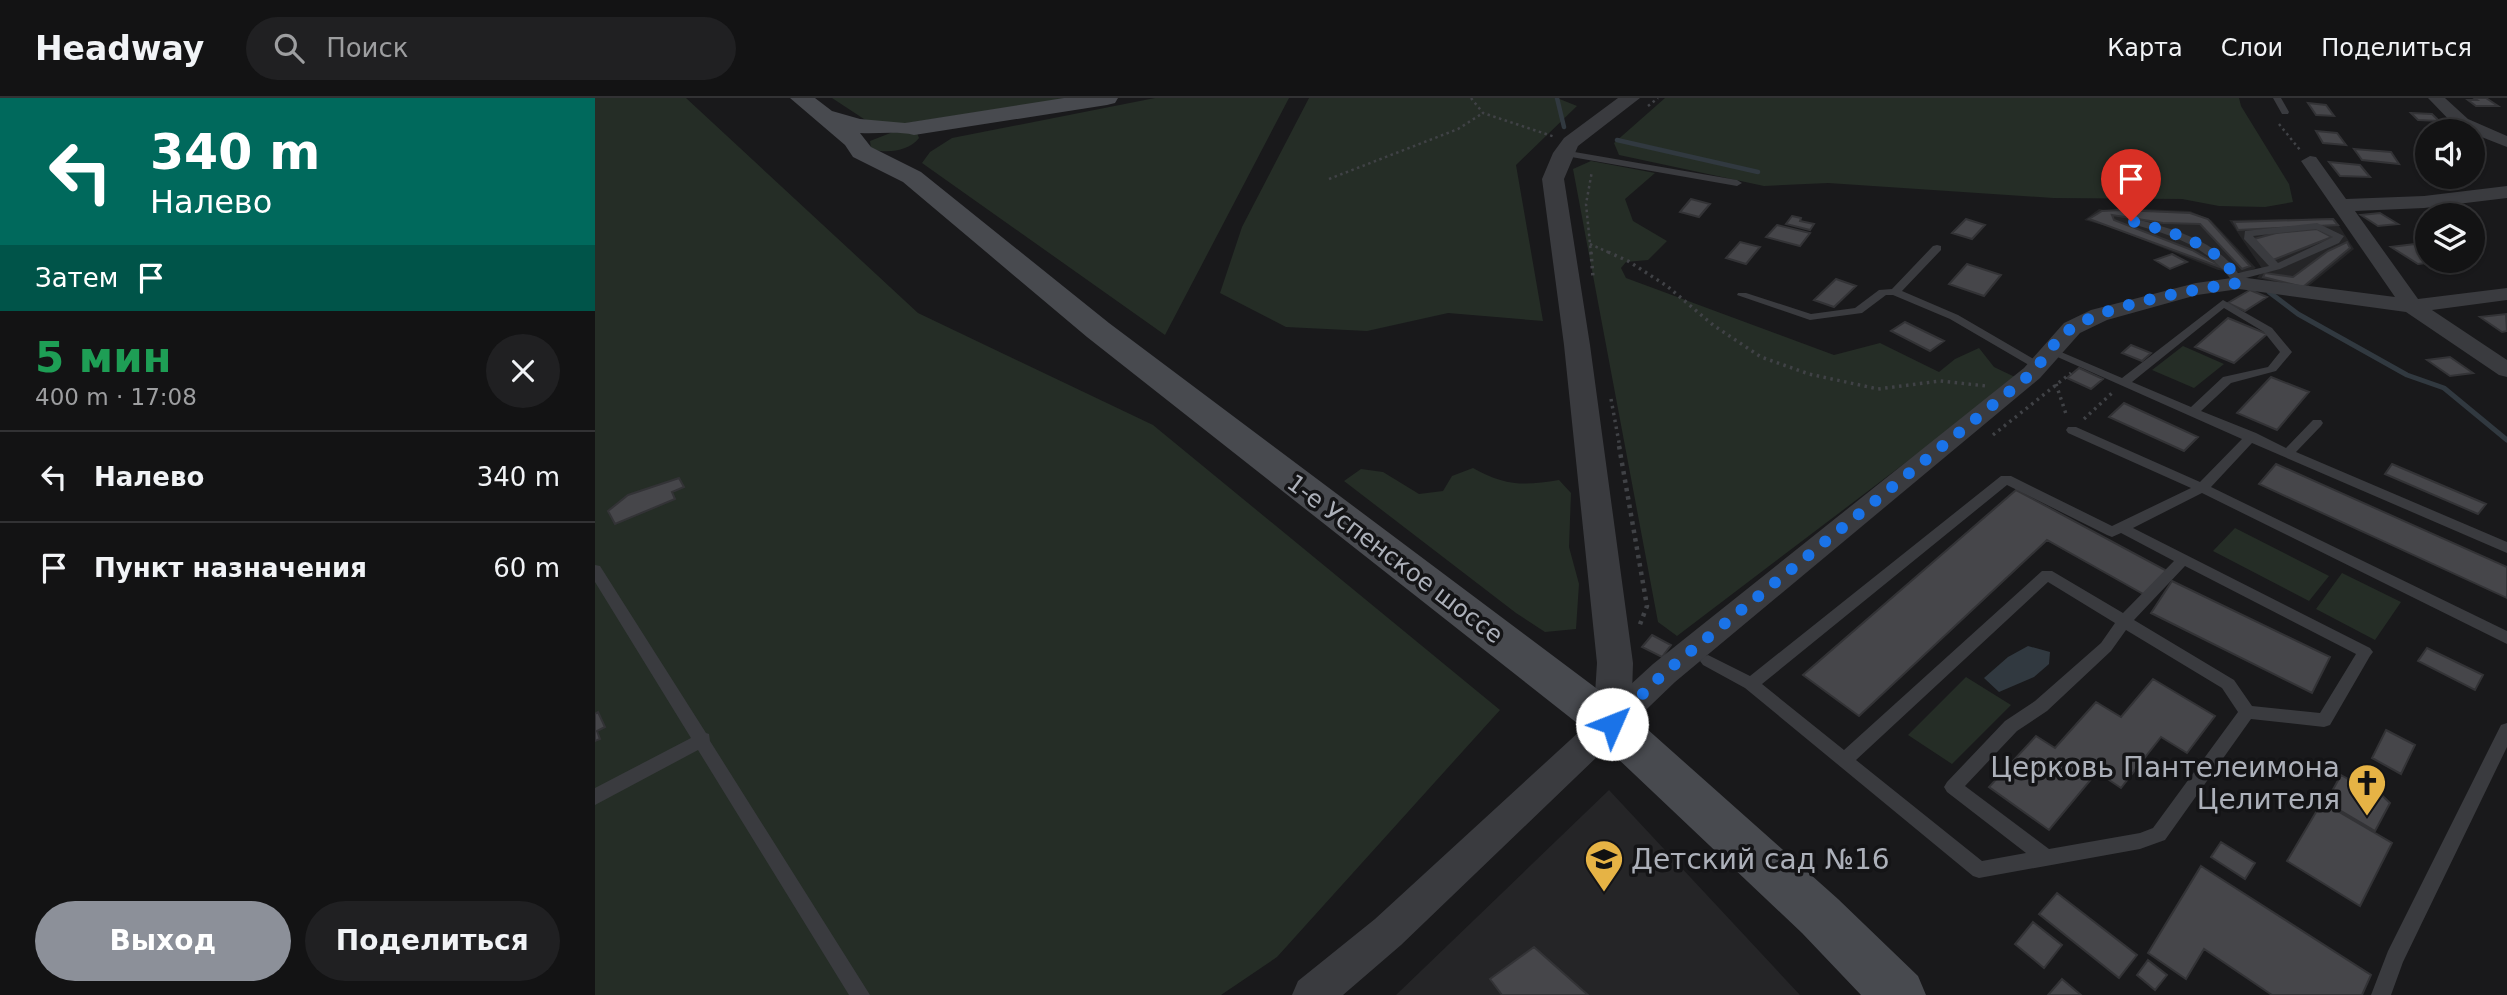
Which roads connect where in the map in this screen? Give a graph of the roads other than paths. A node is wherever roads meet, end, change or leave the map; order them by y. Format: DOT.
graph roads {
  1 [pos="801,98"];
  2 [pos="1107,98"];
  3 [pos="1630,98"];
  4 [pos="2277,98"];
  5 [pos="2436,98"];
  6 [pos="2285,112"];
  7 [pos="825,116"];
  8 [pos="914,136"];
  9 [pos="2507,142"];
  10 [pos="1567,147"];
  11 [pos="862,150"];
  12 [pos="2310,161"];
  13 [pos="912,177"];
  14 [pos="1737,183"];
  15 [pos="2507,192"];
  16 [pos="2340,205"];
  17 [pos="2131,221"];
  18 [pos="1937,248"];
  19 [pos="2276,267"];
  20 [pos="2238,280"];
  21 [pos="1895,292"];
  22 [pos="2507,294"];
  23 [pos="1742,295"];
  24 [pos="2412,306"];
  25 [pos="2044,359"];
  26 [pos="2507,370"];
  27 [pos="2125,382"];
  28 [pos="2194,411"];
  29 [pos="2317,424"];
  30 [pos="2072,430"];
  31 [pos="2252,436"];
  32 [pos="2289,452"];
  33 [pos="2202,488"];
  34 [pos="2120,527"];
  35 [pos="2507,548"];
  36 [pos="2184,559"];
  37 [pos="595,570"];
  38 [pos="2124,621"];
  39 [pos="2507,638"];
  40 [pos="1709,661"];
  41 [pos="1751,684"];
  42 [pos="2247,712"];
  43 [pos="1612,724"];
  44 [pos="2507,730"];
  45 [pos="702,739"];
  46 [pos="1844,760"];
  47 [pos="595,797"];
  48 [pos="2046,858"];
  49 [pos="860,995"];
  50 [pos="1312,995"];
  51 [pos="1899,995"];
  52 [pos="2381,995"];
  1 -- 7 [label="main road, 1-е Успенское шоссе"];
  2 -- 8 [label="main road"];
  3 -- 10 [label="street"];
  4 -- 6 [label="lane"];
  5 -- 9 [label="street"];
  7 -- 8 [label="main road"];
  7 -- 11 [label="main road, 1-е Успенское шоссе"];
  8 -- 11 [label="main road"];
  8 -- 13 [label="main road"];
  10 -- 14 [label="lane"];
  10 -- 43 [label="street"];
  11 -- 13 [label="main road, 1-е Успенское шоссе"];
  12 -- 16 [label="street"];
  13 -- 43 [label="main road, 1-е Успенское шоссе"];
  15 -- 16 [label="street"];
  16 -- 24 [label="street"];
  17 -- 20 [label="lane"];
  18 -- 21 [label="lane"];
  19 -- 19 [label="lane"];
  19 -- 20 [label="lane"];
  20 -- 24 [label="street"];
  20 -- 25 [label="street"];
  21 -- 23 [label="lane"];
  21 -- 25 [label="lane"];
  22 -- 24 [label="street"];
  24 -- 26 [label="street"];
  25 -- 27 [label="lane"];
  25 -- 43 [label="street"];
  27 -- 28 [label="lane"];
  27 -- 28 [label="lane"];
  28 -- 31 [label="lane"];
  29 -- 32 [label="lane"];
  30 -- 33 [label="lane"];
  31 -- 32 [label="lane"];
  31 -- 33 [label="lane"];
  32 -- 35 [label="lane"];
  33 -- 34 [label="lane"];
  33 -- 39 [label="lane"];
  34 -- 36 [label="lane"];
  34 -- 41 [label="lane"];
  36 -- 38 [label="lane"];
  36 -- 42 [label="lane"];
  37 -- 45 [label="lane"];
  38 -- 42 [label="lane"];
  38 -- 46 [label="lane"];
  38 -- 48 [label="lane"];
  40 -- 41 [label="lane"];
  41 -- 46 [label="lane"];
  42 -- 48 [label="lane"];
  43 -- 50 [label="street"];
  43 -- 51 [label="main road, 1-е Успенское шоссе"];
  44 -- 52 [label="lane"];
  45 -- 47 [label="lane"];
  45 -- 49 [label="lane"];
  46 -- 48 [label="lane"];
}
